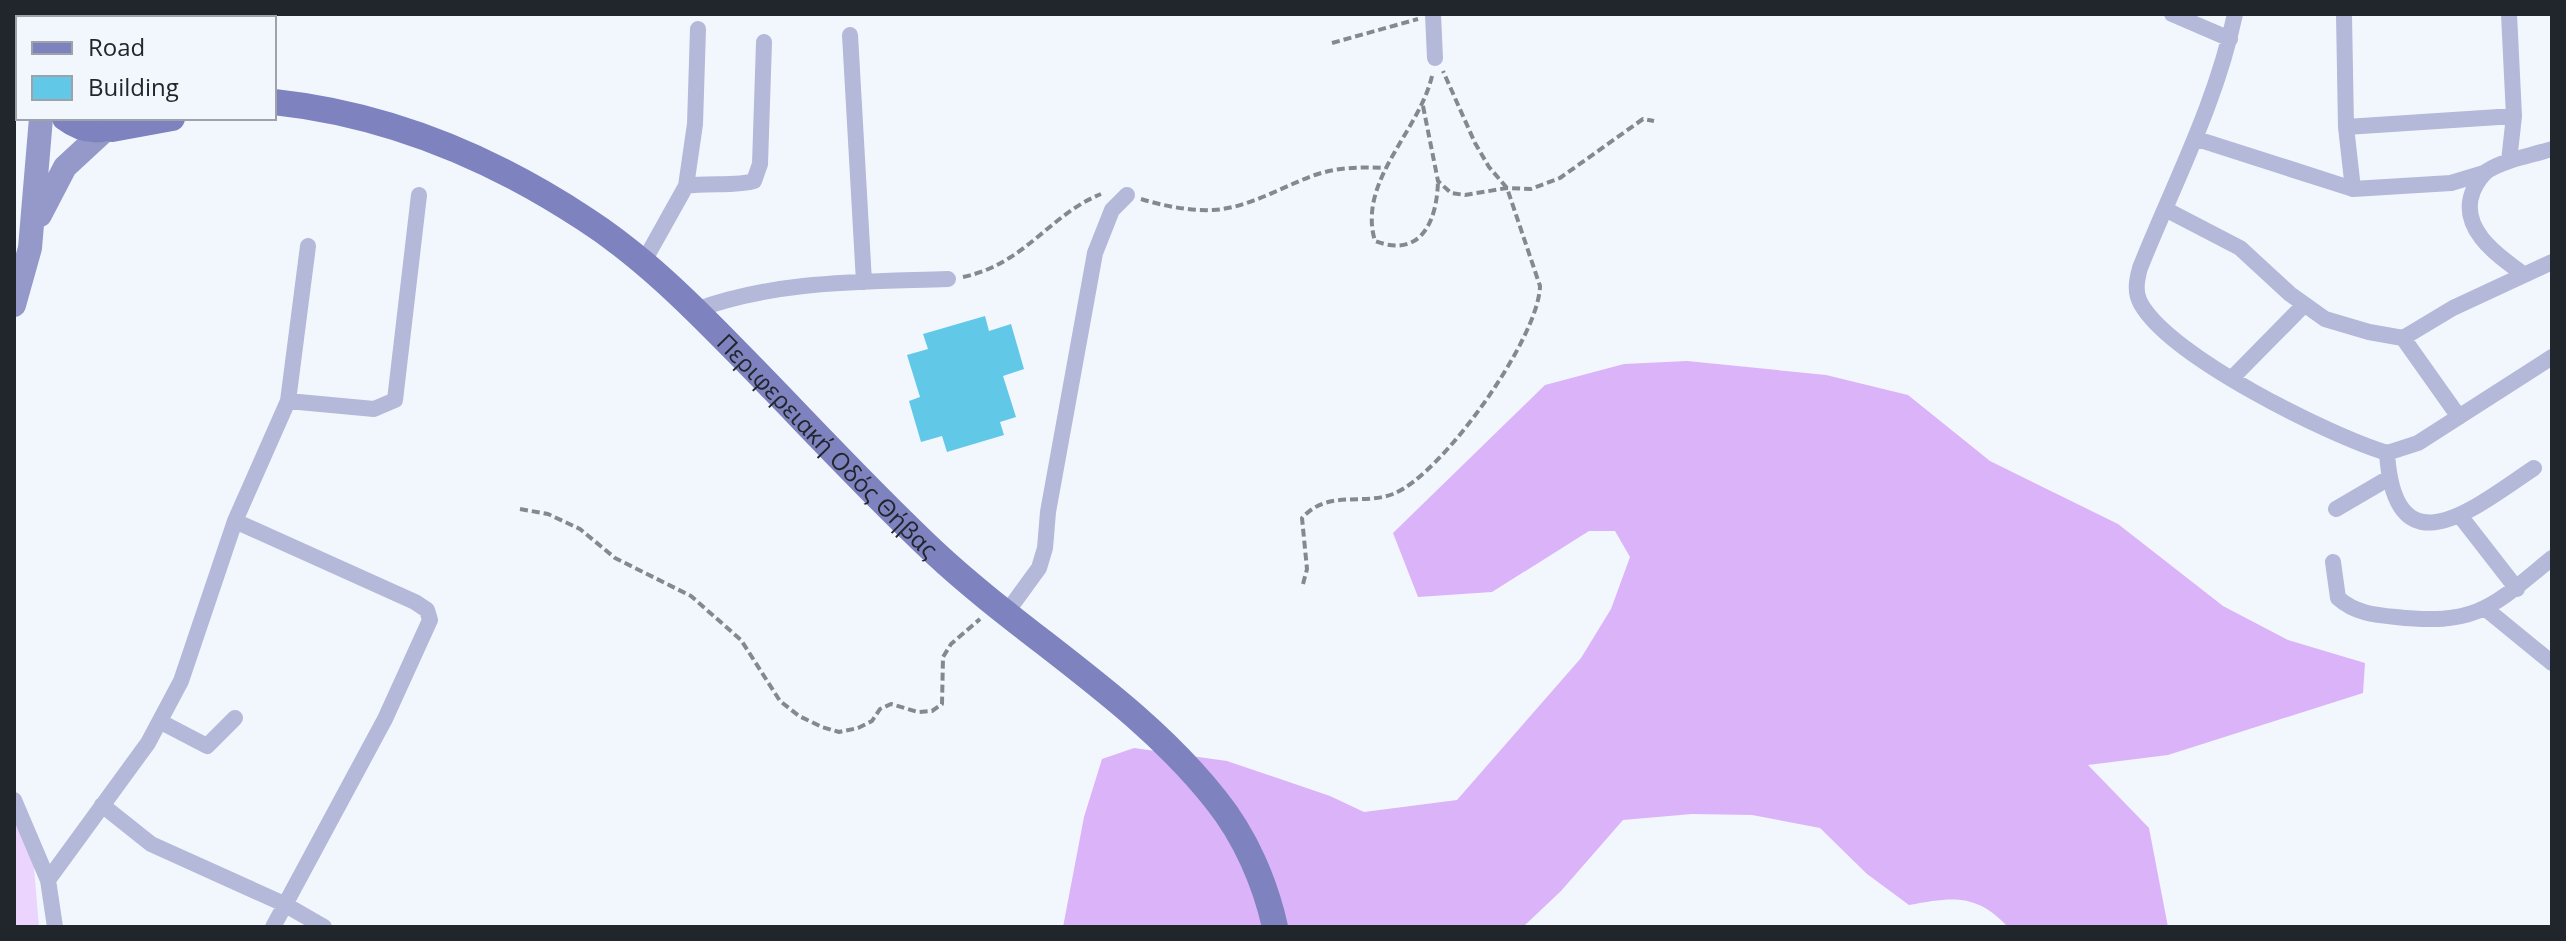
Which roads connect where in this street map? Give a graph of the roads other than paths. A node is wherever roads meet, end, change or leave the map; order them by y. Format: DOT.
graph roads {
  1 [pos="1433,14"];
  2 [pos="2172,14"];
  3 [pos="2235,14"];
  4 [pos="2344,14"];
  5 [pos="2509,14"];
  6 [pos="698,29"];
  7 [pos="850,35"];
  8 [pos="2230,39"];
  9 [pos="764,42"];
  10 [pos="1435,58"];
  11 [pos="276,102"];
  12 [pos="2514,116"];
  13 [pos="41,120"];
  14 [pos="69,120"];
  15 [pos="153,120"];
  16 [pos="116,124"];
  17 [pos="2346,127"];
  18 [pos="2197,139"];
  19 [pos="2552,149"];
  20 [pos="2509,161"];
  21 [pos="2484,173"];
  22 [pos="686,186"];
  23 [pos="2353,189"];
  24 [pos="419,195"];
  25 [pos="1127,195"];
  26 [pos="2165,209"];
  27 [pos="308,246"];
  28 [pos="30,248"];
  29 [pos="2552,262"];
  30 [pos="643,263"];
  31 [pos="2523,274"];
  32 [pos="948,279"];
  33 [pos="864,282"];
  34 [pos="14,305"];
  35 [pos="2303,306"];
  36 [pos="696,310"];
  37 [pos="2403,338"];
  38 [pos="2552,357"];
  39 [pos="2233,377"];
  40 [pos="288,401"];
  41 [pos="2459,417"];
  42 [pos="2387,453"];
  43 [pos="2534,468"];
  44 [pos="2389,478"];
  45 [pos="2336,509"];
  46 [pos="2461,517"];
  47 [pos="235,521"];
  48 [pos="2552,558"];
  49 [pos="2333,562"];
  50 [pos="2517,589"];
  51 [pos="1001,607"];
  52 [pos="2486,609"];
  53 [pos="2552,663"];
  54 [pos="235,718"];
  55 [pos="161,722"];
  56 [pos="14,800"];
  57 [pos="102,805"];
  58 [pos="48,880"];
  59 [pos="284,904"];
  60 [pos="57,924"];
  61 [pos="273,927"];
  62 [pos="324,927"];
  63 [pos="1275,927"];
  1 -- 10 [label="street"];
  2 -- 8 [label="street"];
  3 -- 8 [label="street"];
  4 -- 17 [label="street"];
  5 -- 12 [label="street"];
  6 -- 22 [label="street"];
  7 -- 33 [label="street"];
  8 -- 18 [label="street"];
  9 -- 22 [label="street"];
  11 -- 30 [label="main road, Περιφερειακή Οδός Θήβας"];
  12 -- 17 [label="street"];
  12 -- 20 [label="street"];
  13 -- 28 [label="main road"];
  14 -- 16 [label="main road"];
  15 -- 16 [label="main road"];
  16 -- 28 [label="main road"];
  17 -- 23 [label="street"];
  18 -- 23 [label="street"];
  18 -- 26 [label="street"];
  19 -- 20 [label="street"];
  20 -- 21 [label="street"];
  21 -- 23 [label="street"];
  21 -- 31 [label="street"];
  22 -- 30 [label="street"];
  24 -- 40 [label="street"];
  25 -- 51 [label="street"];
  26 -- 35 [label="street"];
  26 -- 39 [label="street"];
  27 -- 40 [label="street"];
  28 -- 34 [label="main road"];
  29 -- 31 [label="street"];
  30 -- 36 [label="main road, Περιφερειακή Οδός Θήβας"];
  31 -- 37 [label="street"];
  32 -- 33 [label="street"];
  33 -- 36 [label="street"];
  35 -- 37 [label="street"];
  35 -- 39 [label="street"];
  36 -- 51 [label="main road, Περιφερειακή Οδός Θήβας"];
  37 -- 41 [label="street"];
  38 -- 41 [label="street"];
  39 -- 42 [label="street"];
  40 -- 47 [label="street"];
  41 -- 42 [label="street"];
  42 -- 44 [label="street"];
  43 -- 46 [label="street"];
  44 -- 45 [label="street"];
  44 -- 46 [label="street"];
  46 -- 50 [label="street"];
  47 -- 55 [label="street"];
  47 -- 59 [label="street"];
  48 -- 50 [label="street"];
  49 -- 52 [label="street"];
  50 -- 52 [label="street"];
  51 -- 63 [label="main road, Περιφερειακή Οδός Θήβας"];
  52 -- 53 [label="street"];
  54 -- 55 [label="street"];
  55 -- 57 [label="street"];
  56 -- 58 [label="street"];
  57 -- 58 [label="street"];
  57 -- 59 [label="street"];
  58 -- 60 [label="street"];
  59 -- 61 [label="street"];
  59 -- 62 [label="street"];
}
